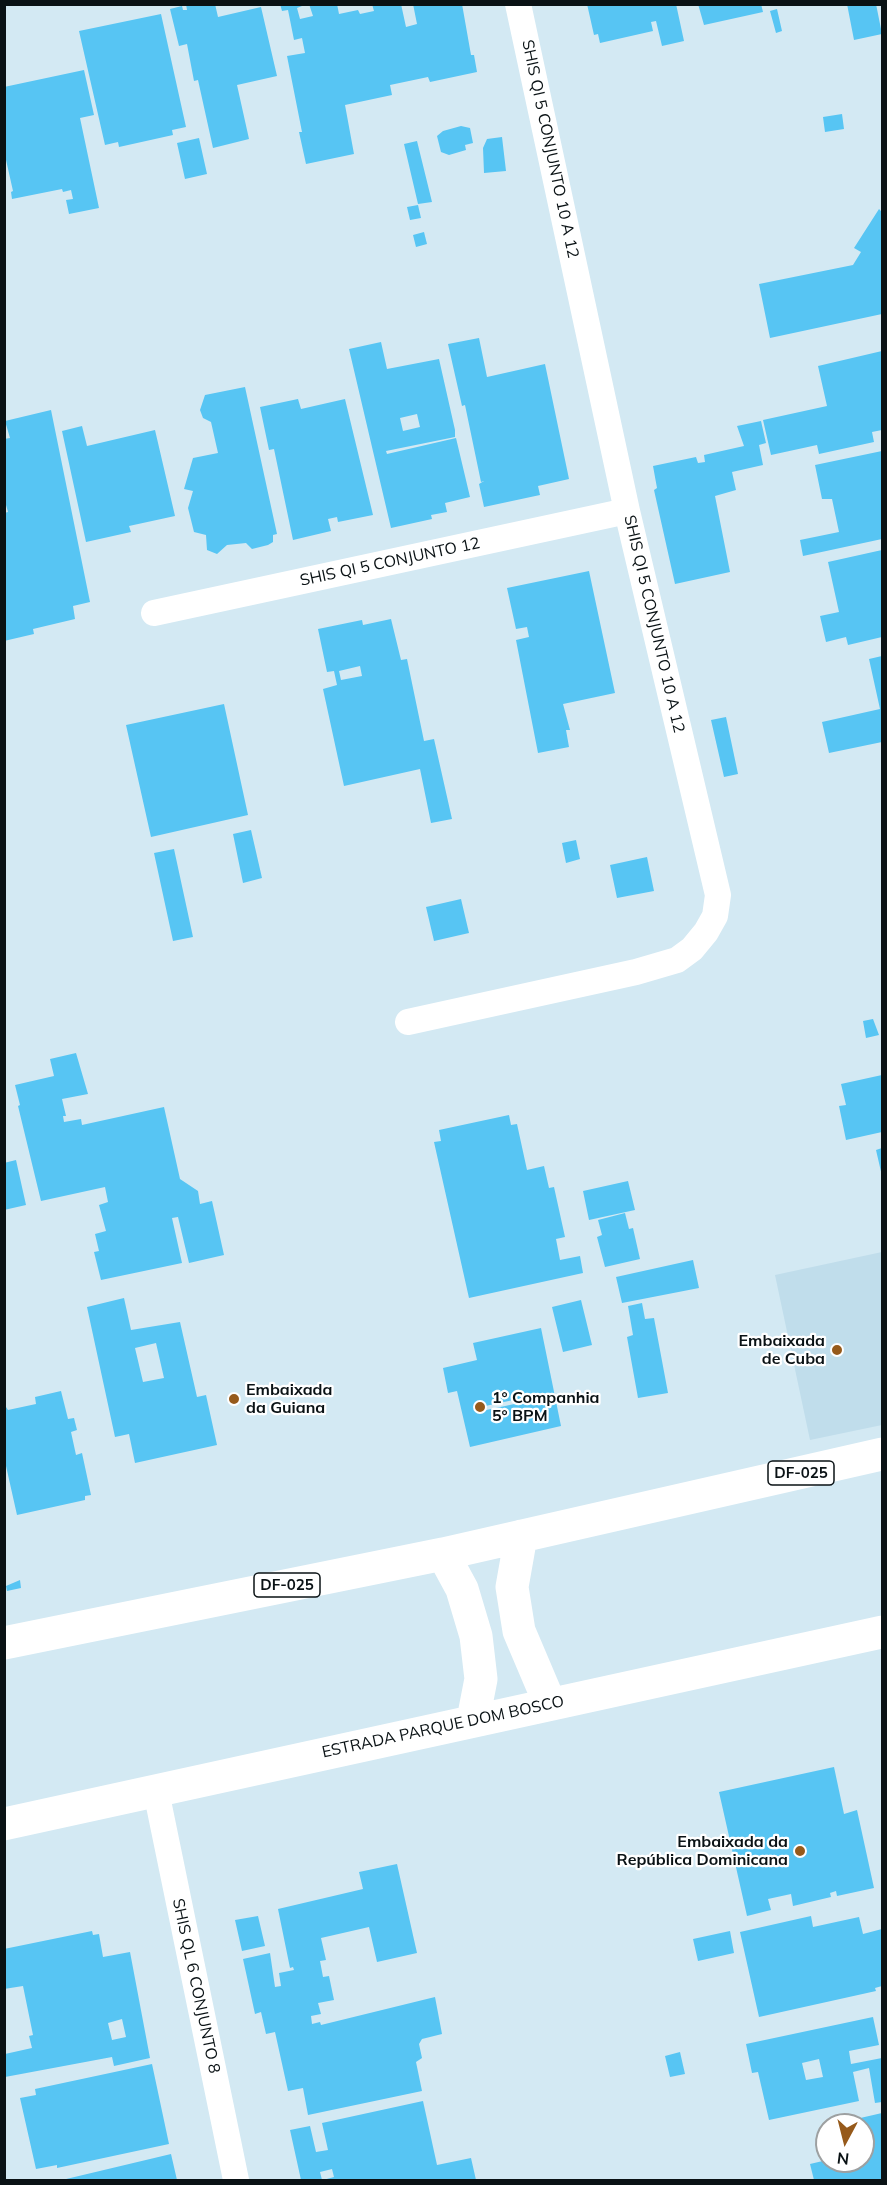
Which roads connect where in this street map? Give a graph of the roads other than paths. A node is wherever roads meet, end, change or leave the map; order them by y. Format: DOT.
graph roads {
  1 [pos="518,4"];
  2 [pos="627,511"];
  3 [pos="154,613"];
  4 [pos="408,1022"];
  5 [pos="882,1454"];
  6 [pos="521,1536"];
  7 [pos="443,1554"];
  8 [pos="882,1634"];
  9 [pos="4,1643"];
  10 [pos="550,1704"];
  11 [pos="473,1720"];
  12 [pos="156,1791"];
  13 [pos="4,1824"];
  14 [pos="236,2181"];
  1 -- 2 [label="street, SHIS QI 5 CONJUNTO 10 A 12"];
  2 -- 3 [label="street, SHIS QI 5 CONJUNTO 12"];
  2 -- 4 [label="street, SHIS QI 5 CONJUNTO 10 A 12"];
  5 -- 6 [label="main road, DF-025"];
  6 -- 7 [label="main road, DF-025"];
  6 -- 10 [label="main road"];
  7 -- 9 [label="main road, DF-025"];
  7 -- 11 [label="main road"];
  8 -- 10 [label="main road, ESTRADA PARQUE DOM BOSCO"];
  10 -- 11 [label="main road, ESTRADA PARQUE DOM BOSCO"];
  11 -- 12 [label="main road, ESTRADA PARQUE DOM BOSCO"];
  12 -- 13 [label="main road, ESTRADA PARQUE DOM BOSCO"];
  12 -- 14 [label="street, SHIS QL 6 CONJUNTO 8"];
}
